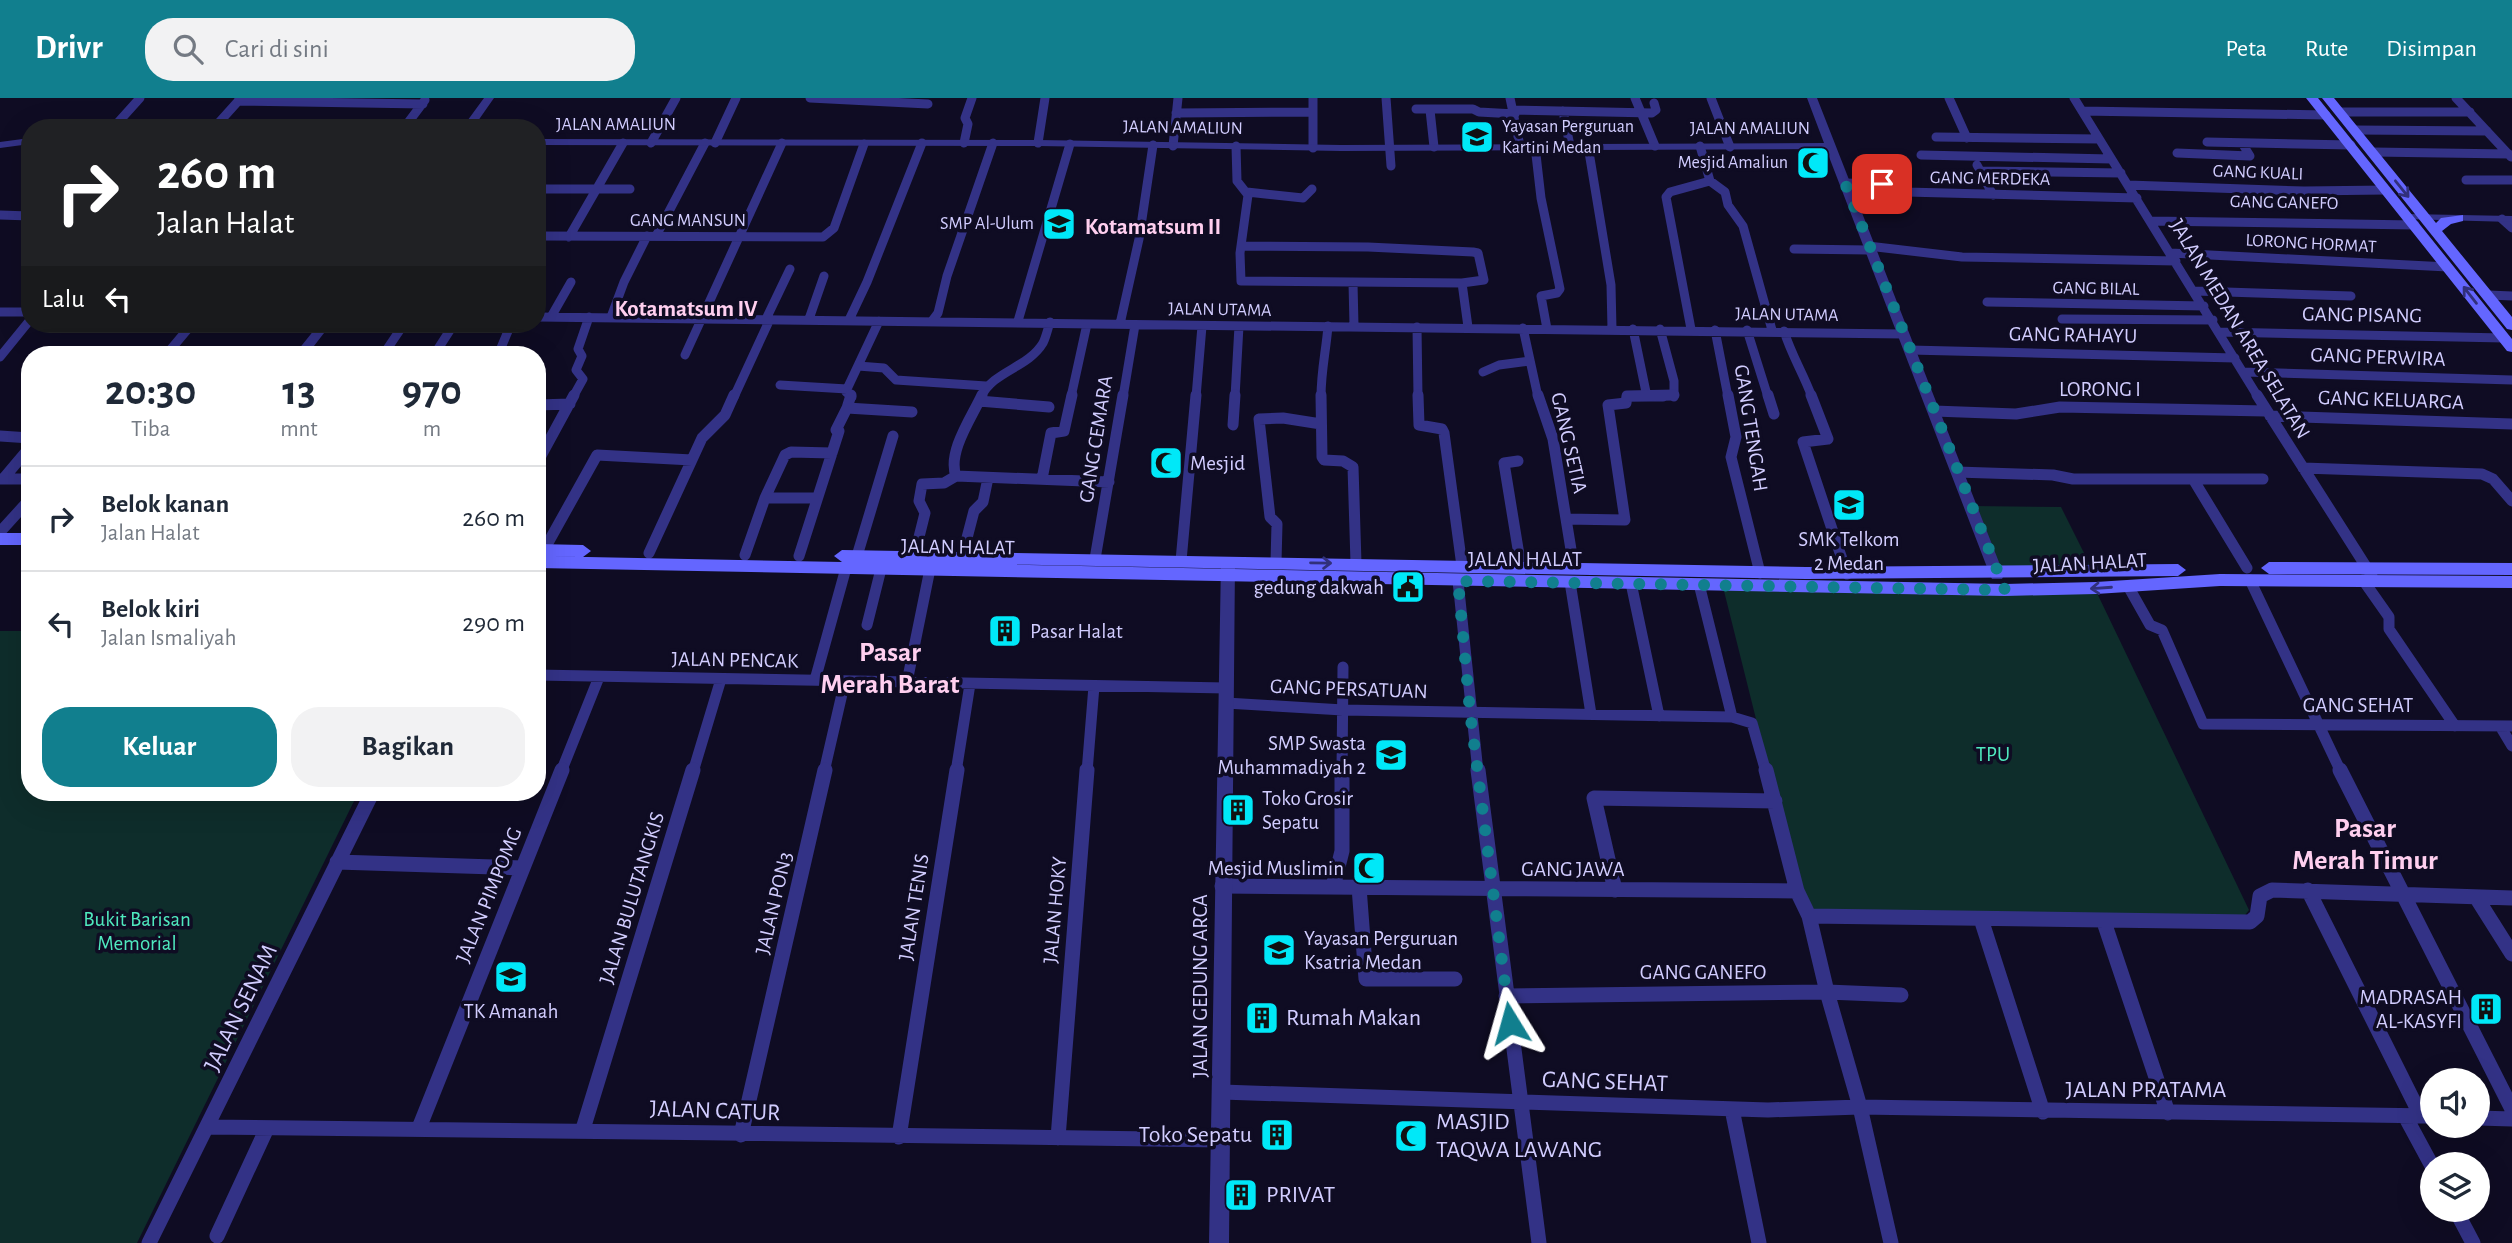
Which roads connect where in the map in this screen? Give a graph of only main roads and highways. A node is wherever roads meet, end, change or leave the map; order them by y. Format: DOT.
graph roads {
  1 [pos="2312,98"];
  2 [pos="2328,98"];
  3 [pos="2458,218"];
  4 [pos="2416,220"];
  5 [pos="2435,230"];
  6 [pos="2509,334"];
  7 [pos="0,539"];
  8 [pos="21,539"];
  9 [pos="0,550"];
  10 [pos="21,550"];
  11 [pos="546,554"];
  12 [pos="546,554"];
  13 [pos="851,562"];
  14 [pos="1228,568"];
  15 [pos="2512,569"];
  16 [pos="1460,573"];
  17 [pos="2249,574"];
  18 [pos="1572,575"];
  19 [pos="2368,576"];
  20 [pos="2001,582"];
  21 [pos="2512,582"];
  1 -- 4 [label="main road"];
  2 -- 4 [label="main road, one-way"];
  3 -- 5 [label="main road"];
  4 -- 5 [label="main road"];
  6 -- 4 [label="main road, one-way"];
  5 -- 6 [label="main road"];
  7 -- 8 [label="main road"];
  9 -- 10 [label="main road"];
  11 -- 13 [label="main road, JALAN HALAT"];
  12 -- 13 [label="main road, JALAN HALAT"];
  13 -- 14 [label="main road, JALAN HALAT"];
  13 -- 14 [label="main road, JALAN HALAT"];
  14 -- 16 [label="main road, JALAN HALAT"];
  14 -- 16 [label="main road, JALAN HALAT, one-way"];
  15 -- 19 [label="main road, JALAN HALAT"];
  16 -- 18 [label="main road, JALAN HALAT"];
  16 -- 18 [label="main road, JALAN HALAT"];
  17 -- 19 [label="main road, JALAN HALAT"];
  17 -- 20 [label="main road, JALAN HALAT"];
  17 -- 20 [label="main road, JALAN HALAT, one-way"];
  18 -- 20 [label="main road, JALAN HALAT"];
  18 -- 20 [label="main road, JALAN HALAT"];
  19 -- 21 [label="main road, JALAN HALAT"];
}
